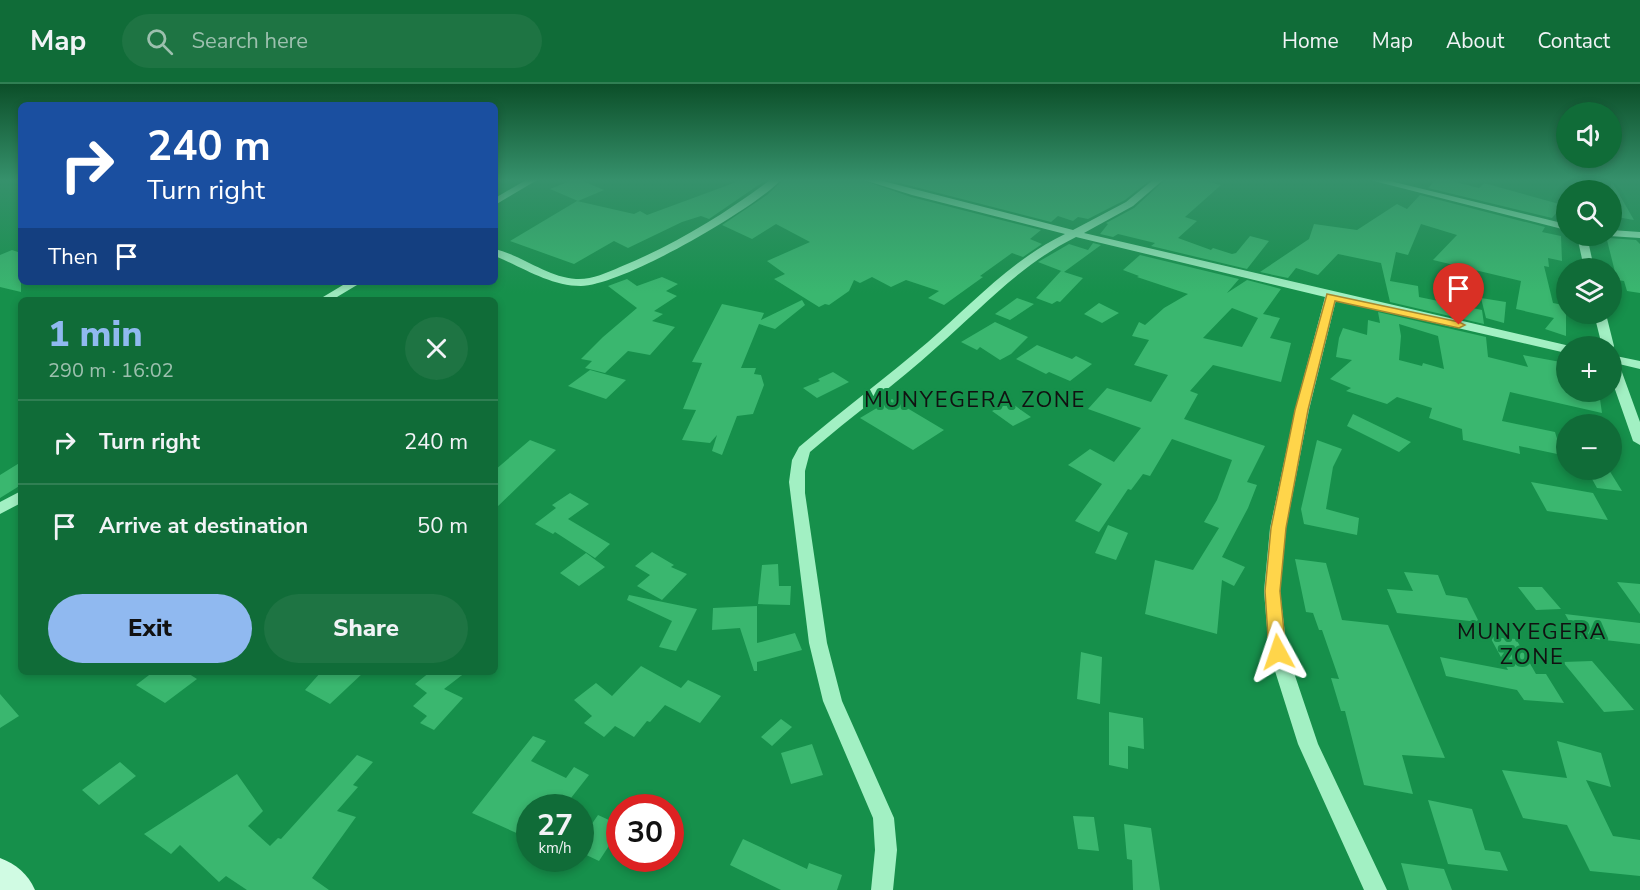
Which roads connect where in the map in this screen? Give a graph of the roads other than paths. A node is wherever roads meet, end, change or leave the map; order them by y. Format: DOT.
graph roads {
  1 [pos="722,218"];
  2 [pos="1010,218"];
  3 [pos="1102,218"];
  4 [pos="1528,218"];
  5 [pos="1556,225"];
  6 [pos="1072,234"];
  7 [pos="1622,234"];
  8 [pos="1640,236"];
  9 [pos="498,253"];
  10 [pos="351,285"];
  11 [pos="329,297"];
  12 [pos="1331,297"];
  13 [pos="1556,347"];
  14 [pos="1622,361"];
  15 [pos="1640,365"];
  16 [pos="1622,390"];
  17 [pos="1640,441"];
  18 [pos="18,498"];
  19 [pos="0,509"];
  20 [pos="0,873"];
  21 [pos="19,890"];
  22 [pos="882,890"];
  23 [pos="1376,890"];
  1 -- 9 [label="street"];
  2 -- 6 [label="street"];
  3 -- 6 [label="street"];
  4 -- 5 [label="street"];
  6 -- 12 [label="street"];
  6 -- 22 [label="street"];
  7 -- 8 [label="street"];
  10 -- 11 [label="street"];
  12 -- 13 [label="street"];
  12 -- 23 [label="street"];
  14 -- 15 [label="street"];
  16 -- 17 [label="street"];
  18 -- 19 [label="street"];
  20 -- 21 [label="main road"];
}
